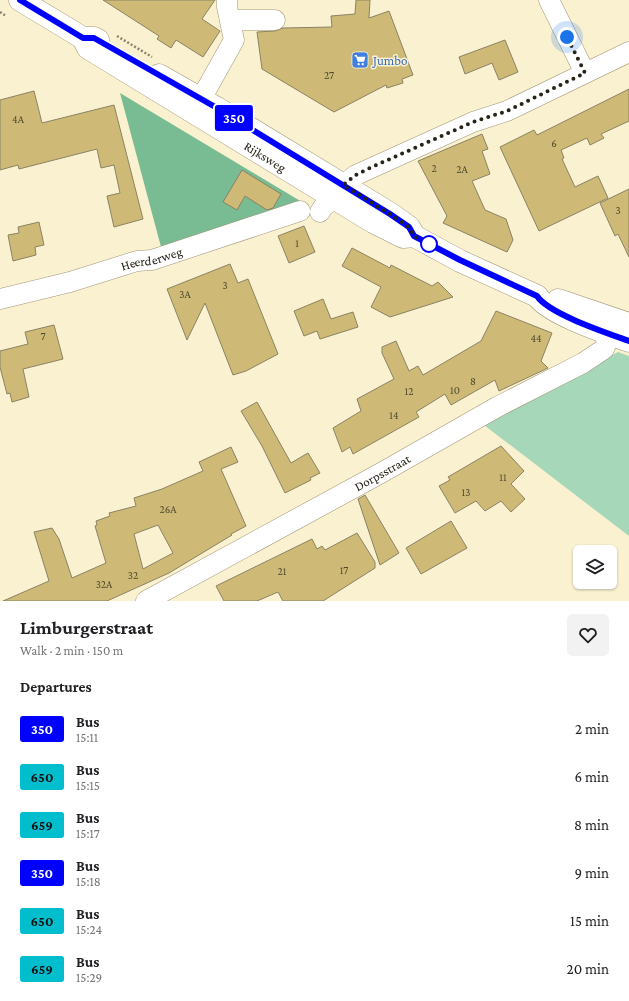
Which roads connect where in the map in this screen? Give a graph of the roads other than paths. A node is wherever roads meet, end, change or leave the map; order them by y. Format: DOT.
graph roads {
  1 [pos="20,0"];
  2 [pos="227,0"];
  3 [pos="549,0"];
  4 [pos="230,20"];
  5 [pos="275,20"];
  6 [pos="83,38"];
  7 [pos="629,52"];
  8 [pos="585,73"];
  9 [pos="201,99"];
  10 [pos="324,203"];
  11 [pos="537,296"];
  12 [pos="0,299"];
  13 [pos="629,324"];
  14 [pos="619,338"];
  15 [pos="146,601"];
  1 -- 6 [label="main road, Rijksweg"];
  2 -- 4 [label="street"];
  3 -- 8 [label="street"];
  4 -- 5 [label="street"];
  4 -- 9 [label="street"];
  6 -- 9 [label="main road, Rijksweg"];
  6 -- 10 [label="main road, Rijksweg"];
  7 -- 8 [label="street, Heerderweg"];
  8 -- 10 [label="street, Heerderweg"];
  9 -- 10 [label="main road, Rijksweg"];
  10 -- 11 [label="main road, Rijksweg"];
  10 -- 12 [label="street, Heerderweg"];
  11 -- 13 [label="main road, Rijksweg"];
  11 -- 14 [label="main road, Rijksweg"];
  14 -- 15 [label="street, Dorpsstraat"];
}
